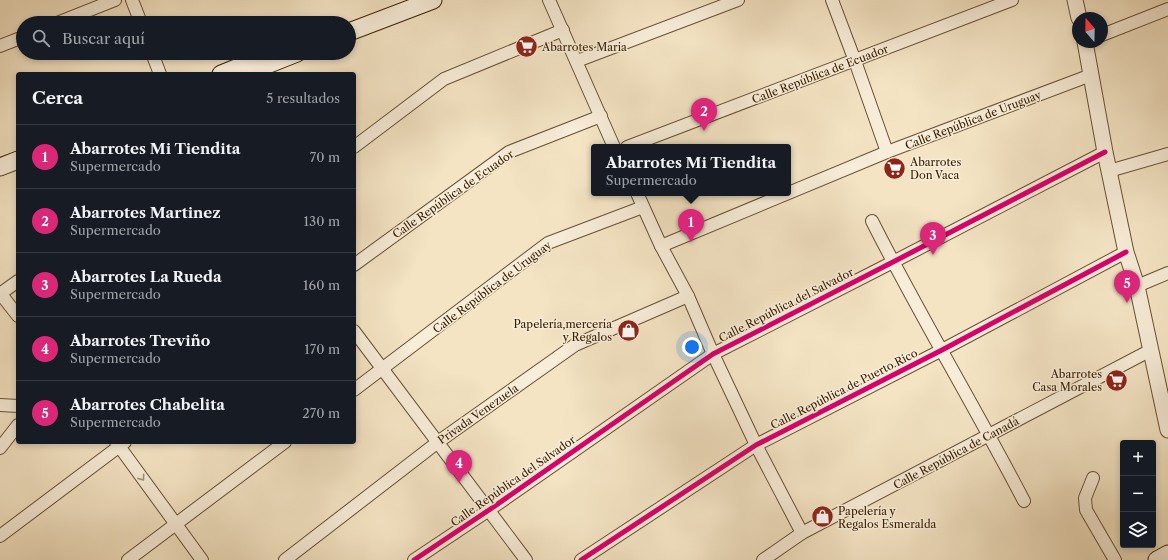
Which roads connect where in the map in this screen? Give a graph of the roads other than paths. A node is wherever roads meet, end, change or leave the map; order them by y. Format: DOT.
graph roads {
  1 [pos="115,0"];
  2 [pos="132,0"];
  3 [pos="407,0"];
  4 [pos="433,0"];
  5 [pos="549,0"];
  6 [pos="738,0"];
  7 [pos="832,0"];
  8 [pos="1012,0"];
  9 [pos="1074,0"];
  10 [pos="1168,9"];
  11 [pos="1077,12"];
  12 [pos="75,16"];
  13 [pos="138,16"];
  14 [pos="356,20"];
  15 [pos="356,29"];
  16 [pos="563,30"];
  17 [pos="1108,33"];
  18 [pos="16,40"];
  19 [pos="0,46"];
  20 [pos="1086,48"];
  21 [pos="155,60"];
  22 [pos="256,60"];
  23 [pos="279,60"];
  24 [pos="577,61"];
  25 [pos="855,61"];
  26 [pos="159,72"];
  27 [pos="226,72"];
  28 [pos="249,72"];
  29 [pos="1091,76"];
  30 [pos="601,116"];
  31 [pos="613,144"];
  32 [pos="635,144"];
  33 [pos="356,145"];
  34 [pos="16,152"];
  35 [pos="887,152"];
  36 [pos="1105,152"];
  37 [pos="0,157"];
  38 [pos="1167,157"];
  39 [pos="16,161"];
  40 [pos="0,167"];
  41 [pos="1109,171"];
  42 [pos="791,192"];
  43 [pos="638,196"];
  44 [pos="781,196"];
  45 [pos="643,207"];
  46 [pos="872,221"];
  47 [pos="661,246"];
  48 [pos="1126,252"];
  49 [pos="893,262"];
  50 [pos="356,264"];
  51 [pos="1168,273"];
  52 [pos="16,282"];
  53 [pos="1137,286"];
  54 [pos="0,294"];
  55 [pos="688,296"];
  56 [pos="16,314"];
  57 [pos="356,334"];
  58 [pos="942,350"];
  59 [pos="1151,350"];
  60 [pos="713,354"];
  61 [pos="383,369"];
  62 [pos="356,389"];
  63 [pos="0,405"];
  64 [pos="16,406"];
  65 [pos="16,428"];
  66 [pos="1168,430"];
  67 [pos="989,435"];
  68 [pos="438,442"];
  69 [pos="119,444"];
  70 [pos="121,444"];
  71 [pos="282,444"];
  72 [pos="756,445"];
  73 [pos="0,448"];
  74 [pos="1093,478"];
  75 [pos="1024,501"];
  76 [pos="489,510"];
  77 [pos="176,525"];
  78 [pos="802,533"];
  79 [pos="0,536"];
  80 [pos="1168,554"];
  81 [pos="128,560"];
  82 [pos="202,560"];
  83 [pos="285,560"];
  84 [pos="414,560"];
  85 [pos="526,560"];
  86 [pos="581,560"];
  87 [pos="763,560"];
  88 [pos="1116,560"];
  89 [pos="1157,560"];
  1 -- 12 [label="street"];
  2 -- 13 [label="street"];
  3 -- 14 [label="main road"];
  4 -- 15 [label="main road"];
  5 -- 16 [label="street"];
  6 -- 24 [label="street"];
  7 -- 25 [label="street"];
  8 -- 25 [label="street, Calle República de Ecuador"];
  9 -- 11 [label="street"];
  10 -- 17 [label="street"];
  16 -- 24 [label="street"];
  16 -- 33 [label="street"];
  18 -- 19 [label="street"];
  20 -- 29 [label="street"];
  21 -- 26 [label="street"];
  22 -- 27 [label="main road"];
  23 -- 28 [label="main road"];
  24 -- 30 [label="street"];
  25 -- 32 [label="street, Calle República de Ecuador"];
  25 -- 35 [label="street"];
  29 -- 35 [label="street, Calle República de Uruguay"];
  29 -- 36 [label="street"];
  30 -- 31 [label="street"];
  30 -- 50 [label="street, Calle República de Ecuador"];
  34 -- 37 [label="main road"];
  35 -- 42 [label="street, Calle República de Uruguay"];
  36 -- 41 [label="street"];
  36 -- 49 [label="street, Calle República del Salvador"];
  38 -- 41 [label="street"];
  39 -- 40 [label="main road"];
  41 -- 48 [label="street"];
  43 -- 45 [label="street"];
  44 -- 47 [label="street, Calle República de Uruguay"];
  45 -- 47 [label="street"];
  45 -- 61 [label="street, Calle República de Uruguay"];
  46 -- 49 [label="street"];
  47 -- 55 [label="street"];
  48 -- 53 [label="street"];
  48 -- 58 [label="street, Calle República de Puerto Rico"];
  49 -- 58 [label="street"];
  49 -- 60 [label="street, Calle República del Salvador"];
  51 -- 53 [label="street"];
  52 -- 54 [label="street"];
  53 -- 59 [label="street"];
  54 -- 56 [label="street"];
  55 -- 60 [label="street"];
  55 -- 68 [label="street, Privada Venezuela"];
  57 -- 61 [label="street"];
  58 -- 67 [label="street"];
  58 -- 72 [label="street, Calle República de Puerto Rico"];
  59 -- 66 [label="street"];
  59 -- 67 [label="street, Calle República de Canadá"];
  60 -- 72 [label="street"];
  60 -- 76 [label="street, Calle República del Salvador"];
  61 -- 62 [label="street, Calle República de Uruguay"];
  61 -- 68 [label="street"];
  63 -- 64 [label="street"];
  65 -- 73 [label="street"];
  67 -- 75 [label="street"];
  67 -- 78 [label="street, Calle República de Canadá"];
  68 -- 76 [label="street"];
  68 -- 83 [label="street, Privada Venezuela"];
  69 -- 79 [label="street"];
  70 -- 77 [label="street, one-way"];
  71 -- 77 [label="street"];
  72 -- 78 [label="street"];
  72 -- 86 [label="street, Calle República de Puerto Rico"];
  74 -- 88 [label="street"];
  76 -- 84 [label="street, Calle República del Salvador"];
  76 -- 85 [label="street"];
  77 -- 81 [label="street"];
  77 -- 82 [label="street"];
  78 -- 87 [label="street, Calle República de Canadá"];
  80 -- 89 [label="main road"];
}
